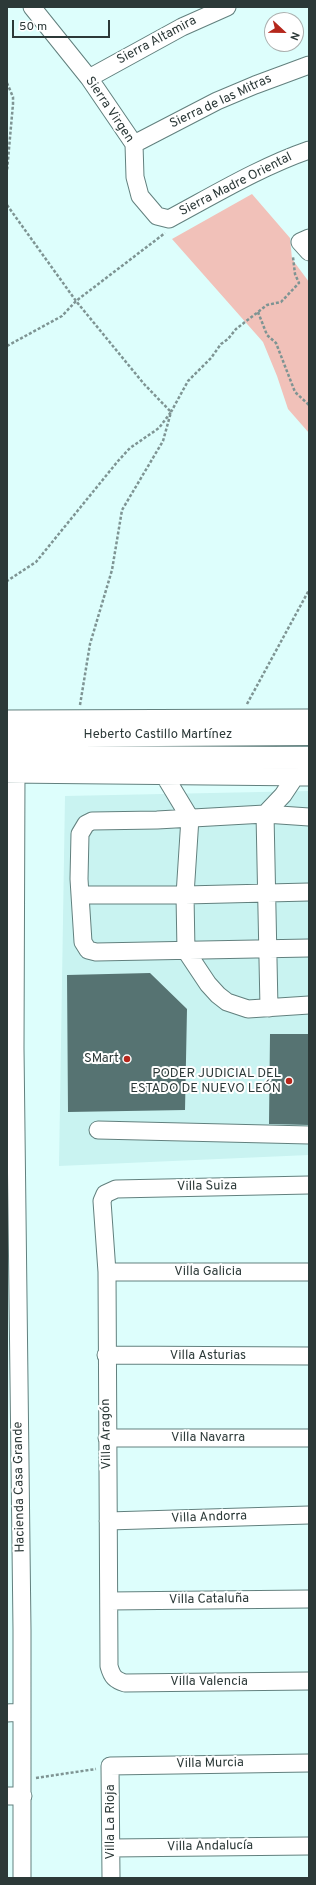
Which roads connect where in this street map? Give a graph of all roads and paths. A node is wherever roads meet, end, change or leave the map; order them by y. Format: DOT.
graph roads {
  1 [pos="227,7"];
  2 [pos="35,8"];
  3 [pos="309,64"];
  4 [pos="89,78"];
  5 [pos="7,83"];
  6 [pos="134,144"];
  7 [pos="309,150"];
  8 [pos="7,171"];
  9 [pos="7,205"];
  10 [pos="166,219"];
  11 [pos="306,244"];
  12 [pos="76,301"];
  13 [pos="258,312"];
  14 [pos="7,346"];
  15 [pos="309,405"];
  16 [pos="171,412"];
  17 [pos="7,581"];
  18 [pos="309,590"];
  19 [pos="78,718"];
  20 [pos="309,718"];
  21 [pos="239,719"];
  22 [pos="309,734"];
  23 [pos="11,747"];
  24 [pos="309,758"];
  25 [pos="164,776"];
  26 [pos="302,777"];
  27 [pos="265,814"];
  28 [pos="309,817"];
  29 [pos="190,818"];
  30 [pos="267,892"];
  31 [pos="309,892"];
  32 [pos="80,895"];
  33 [pos="185,895"];
  34 [pos="11,915"];
  35 [pos="309,948"];
  36 [pos="267,949"];
  37 [pos="186,951"];
  38 [pos="11,966"];
  39 [pos="309,1005"];
  40 [pos="269,1008"];
  41 [pos="11,1048"];
  42 [pos="98,1130"];
  43 [pos="11,1132"];
  44 [pos="309,1135"];
  45 [pos="309,1185"];
  46 [pos="105,1194"];
  47 [pos="12,1216"];
  48 [pos="107,1272"];
  49 [pos="309,1272"];
  50 [pos="12,1299"];
  51 [pos="106,1355"];
  52 [pos="309,1356"];
  53 [pos="12,1381"];
  54 [pos="107,1438"];
  55 [pos="309,1438"];
  56 [pos="13,1467"];
  57 [pos="309,1515"];
  58 [pos="108,1521"];
  59 [pos="14,1551"];
  60 [pos="309,1599"];
  61 [pos="109,1601"];
  62 [pos="14,1630"];
  63 [pos="111,1676"];
  64 [pos="309,1681"];
  65 [pos="14,1713"];
  66 [pos="309,1763"];
  67 [pos="110,1766"];
  68 [pos="17,1790"];
  69 [pos="309,1846"];
  70 [pos="111,1848"];
  71 [pos="22,1878"];
  72 [pos="111,1878"];
  1 -- 4 [label="street, Sierra Altamira"];
  2 -- 4 [label="street, Sierra Virgen"];
  3 -- 6 [label="street, Sierra de las Mitras"];
  4 -- 6 [label="street, Sierra Virgen"];
  5 -- 8 [label="path"];
  6 -- 10 [label="street, Sierra Virgen"];
  7 -- 10 [label="street, Sierra Madre Oriental"];
  9 -- 12 [label="path"];
  10 -- 12 [label="path"];
  11 -- 13 [label="path"];
  12 -- 14 [label="path"];
  12 -- 16 [label="path"];
  13 -- 15 [label="path"];
  13 -- 16 [label="path"];
  16 -- 17 [label="path"];
  16 -- 19 [label="path"];
  18 -- 21 [label="path"];
  19 -- 21 [label="street"];
  19 -- 23 [label="street"];
  20 -- 21 [label="street"];
  22 -- 23 [label="main road, Heberto Castillo Martínez"];
  23 -- 24 [label="main road, Heberto Castillo Martínez"];
  23 -- 25 [label="street"];
  23 -- 34 [label="street, Hacienda Casa Grande"];
  25 -- 26 [label="street"];
  25 -- 29 [label="street"];
  26 -- 27 [label="street"];
  27 -- 28 [label="street"];
  27 -- 29 [label="street"];
  27 -- 30 [label="street"];
  29 -- 32 [label="street"];
  29 -- 33 [label="street"];
  30 -- 31 [label="street"];
  30 -- 33 [label="street"];
  30 -- 36 [label="street"];
  32 -- 33 [label="street"];
  32 -- 37 [label="street"];
  33 -- 37 [label="street"];
  34 -- 38 [label="street, Hacienda Casa Grande"];
  35 -- 36 [label="street"];
  36 -- 37 [label="street"];
  36 -- 40 [label="street"];
  37 -- 40 [label="street"];
  38 -- 41 [label="street, Hacienda Casa Grande"];
  39 -- 40 [label="street"];
  41 -- 43 [label="street, Hacienda Casa Grande"];
  42 -- 44 [label="street"];
  43 -- 47 [label="street, Hacienda Casa Grande"];
  45 -- 46 [label="street, Villa Suiza"];
  46 -- 48 [label="street, Villa Aragón"];
  47 -- 50 [label="street, Hacienda Casa Grande"];
  48 -- 49 [label="street, Villa Galicia"];
  48 -- 51 [label="street, Villa Aragón"];
  50 -- 53 [label="street, Hacienda Casa Grande"];
  51 -- 52 [label="street, Villa Asturias"];
  51 -- 54 [label="street, Villa Aragón"];
  53 -- 56 [label="street, Hacienda Casa Grande"];
  54 -- 55 [label="street, Villa Navarra"];
  54 -- 58 [label="street, Villa Aragón"];
  56 -- 59 [label="street, Hacienda Casa Grande"];
  57 -- 58 [label="street, Villa Andorra"];
  58 -- 61 [label="street, Villa Aragón"];
  59 -- 62 [label="street, Hacienda Casa Grande"];
  60 -- 61 [label="street, Villa Cataluña"];
  61 -- 63 [label="street, Villa Aragón"];
  62 -- 65 [label="street, Hacienda Casa Grande"];
  63 -- 64 [label="street, Villa Valencia"];
  65 -- 68 [label="street, Hacienda Casa Grande"];
  66 -- 67 [label="street, Villa Murcia"];
  67 -- 68 [label="path"];
  67 -- 70 [label="street, Villa La Rioja"];
  68 -- 71 [label="street, Hacienda Casa Grande"];
  69 -- 70 [label="street, Villa Andalucía"];
  70 -- 72 [label="street, Villa La Rioja"];
}
